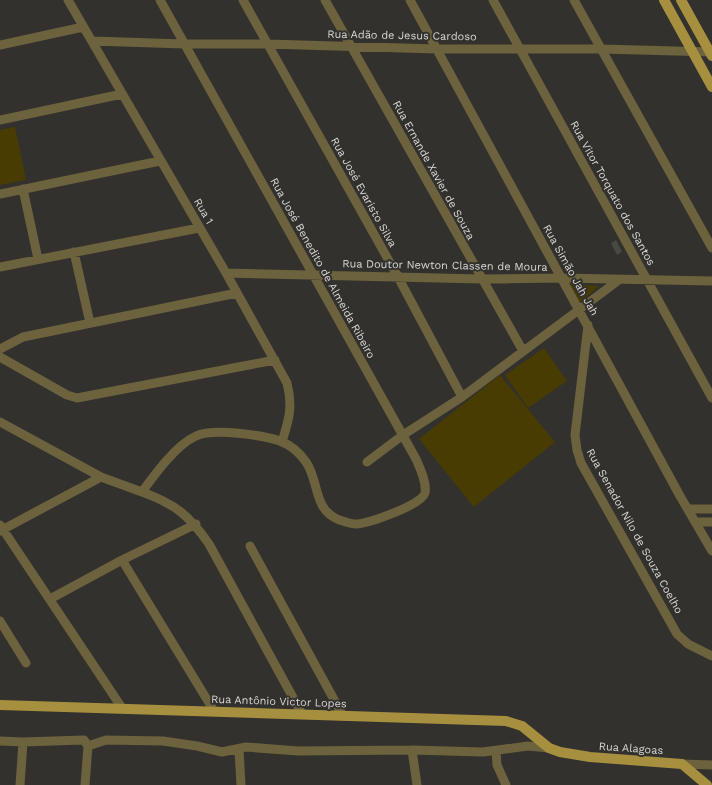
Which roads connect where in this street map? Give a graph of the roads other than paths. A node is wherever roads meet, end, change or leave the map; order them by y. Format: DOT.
graph roads {
  1 [pos="68,0"];
  2 [pos="160,0"];
  3 [pos="243,0"];
  4 [pos="326,0"];
  5 [pos="410,0"];
  6 [pos="493,0"];
  7 [pos="574,0"];
  8 [pos="664,0"];
  9 [pos="681,0"];
  10 [pos="83,27"];
  11 [pos="92,41"];
  12 [pos="184,44"];
  13 [pos="266,44"];
  14 [pos="0,45"];
  15 [pos="350,46"];
  16 [pos="437,49"];
  17 [pos="520,49"];
  18 [pos="602,49"];
  19 [pos="692,51"];
  20 [pos="711,53"];
  21 [pos="712,87"];
  22 [pos="122,94"];
  23 [pos="0,120"];
  24 [pos="160,161"];
  25 [pos="23,189"];
  26 [pos="0,194"];
  27 [pos="199,228"];
  28 [pos="712,248"];
  29 [pos="74,252"];
  30 [pos="38,259"];
  31 [pos="0,267"];
  32 [pos="226,273"];
  33 [pos="313,275"];
  34 [pos="398,277"];
  35 [pos="562,278"];
  36 [pos="481,279"];
  37 [pos="619,280"];
  38 [pos="648,280"];
  39 [pos="712,281"];
  40 [pos="237,292"];
  41 [pos="579,310"];
  42 [pos="90,323"];
  43 [pos="588,325"];
  44 [pos="0,349"];
  45 [pos="523,351"];
  46 [pos="0,357"];
  47 [pos="275,360"];
  48 [pos="462,397"];
  49 [pos="712,398"];
  50 [pos="0,422"];
  51 [pos="403,435"];
  52 [pos="282,442"];
  53 [pos="367,462"];
  54 [pos="101,477"];
  55 [pos="142,492"];
  56 [pos="688,509"];
  57 [pos="712,510"];
  58 [pos="696,522"];
  59 [pos="712,522"];
  60 [pos="196,524"];
  61 [pos="1,528"];
  62 [pos="250,546"];
  63 [pos="712,551"];
  64 [pos="122,560"];
  65 [pos="50,599"];
  66 [pos="0,621"];
  67 [pos="712,656"];
  68 [pos="26,663"];
  69 [pos="0,705"];
  70 [pos="122,708"];
  71 [pos="214,711"];
  72 [pos="302,714"];
  73 [pos="343,716"];
  74 [pos="0,740"];
  75 [pos="23,742"];
  76 [pos="88,746"];
  77 [pos="549,748"];
  78 [pos="238,750"];
  79 [pos="412,750"];
  80 [pos="496,751"];
  81 [pos="682,764"];
  82 [pos="712,765"];
  83 [pos="20,785"];
  84 [pos="85,785"];
  85 [pos="241,785"];
  86 [pos="417,785"];
  87 [pos="506,785"];
  88 [pos="707,785"];
  1 -- 10 [label="street, Rua 1"];
  2 -- 12 [label="street, Rua José Benedito de Almeida Ribeiro"];
  3 -- 13 [label="street, Rua José Evaristo Silva"];
  4 -- 15 [label="street, Rua Ernande Xavier de Souza"];
  5 -- 16 [label="street, Rua Simão Jah Jah"];
  6 -- 17 [label="street, Rua Vitor Torquato dos Santos"];
  7 -- 18 [label="street"];
  8 -- 19 [label="main road"];
  9 -- 20 [label="main road"];
  10 -- 11 [label="street, Rua 1"];
  10 -- 14 [label="street"];
  11 -- 12 [label="street, Rua Adão de Jesus Cardoso"];
  11 -- 22 [label="street, Rua 1"];
  12 -- 13 [label="street, Rua Adão de Jesus Cardoso"];
  12 -- 33 [label="street, Rua José Benedito de Almeida Ribeiro"];
  13 -- 15 [label="street, Rua Adão de Jesus Cardoso"];
  13 -- 34 [label="street, Rua José Evaristo Silva"];
  15 -- 16 [label="street, Rua Adão de Jesus Cardoso"];
  15 -- 36 [label="street, Rua Ernande Xavier de Souza"];
  16 -- 17 [label="street, Rua Adão de Jesus Cardoso"];
  16 -- 35 [label="street, Rua Simão Jah Jah"];
  17 -- 18 [label="street, Rua Adão de Jesus Cardoso"];
  17 -- 38 [label="street, Rua Vitor Torquato dos Santos"];
  18 -- 19 [label="street, Rua Adão de Jesus Cardoso"];
  18 -- 28 [label="street"];
  19 -- 20 [label="street, Rua Adão de Jesus Cardoso"];
  19 -- 21 [label="main road"];
  22 -- 23 [label="street"];
  22 -- 24 [label="street, Rua 1"];
  24 -- 25 [label="street"];
  24 -- 27 [label="street, Rua 1"];
  25 -- 26 [label="street"];
  25 -- 30 [label="street"];
  27 -- 29 [label="street"];
  27 -- 32 [label="street, Rua 1"];
  29 -- 30 [label="street"];
  29 -- 42 [label="street"];
  30 -- 31 [label="street"];
  32 -- 33 [label="street, Rua Doutor Newton Classen de Moura"];
  32 -- 40 [label="street, Rua 1"];
  33 -- 34 [label="street, Rua Doutor Newton Classen de Moura"];
  33 -- 51 [label="street, Rua José Benedito de Almeida Ribeiro"];
  34 -- 36 [label="street, Rua Doutor Newton Classen de Moura"];
  34 -- 48 [label="street, Rua José Evaristo Silva"];
  35 -- 36 [label="street, Rua Doutor Newton Classen de Moura"];
  35 -- 37 [label="street, Rua Doutor Newton Classen de Moura"];
  35 -- 41 [label="street, Rua Simão Jah Jah"];
  36 -- 45 [label="street, Rua Ernande Xavier de Souza"];
  37 -- 38 [label="street, Rua Doutor Newton Classen de Moura"];
  37 -- 41 [label="street"];
  38 -- 39 [label="street, Rua Doutor Newton Classen de Moura"];
  38 -- 49 [label="street, Rua Vitor Torquato dos Santos"];
  40 -- 42 [label="street"];
  40 -- 47 [label="street, Rua 1"];
  41 -- 43 [label="street, Rua Simão Jah Jah"];
  41 -- 45 [label="street"];
  42 -- 44 [label="street"];
  43 -- 56 [label="street, Rua Simão Jah Jah"];
  43 -- 67 [label="street, Rua Senador Nilo de Souza Coelho"];
  45 -- 48 [label="street"];
  46 -- 47 [label="street"];
  47 -- 52 [label="street, Rua 1"];
  48 -- 51 [label="street"];
  50 -- 54 [label="street"];
  51 -- 52 [label="street, Rua José Benedito de Almeida Ribeiro"];
  51 -- 53 [label="street"];
  52 -- 55 [label="street"];
  54 -- 55 [label="street"];
  54 -- 61 [label="street"];
  55 -- 60 [label="street"];
  56 -- 57 [label="street"];
  56 -- 58 [label="street, Rua Simão Jah Jah"];
  58 -- 59 [label="street"];
  58 -- 63 [label="street, Rua Simão Jah Jah"];
  60 -- 64 [label="street"];
  60 -- 72 [label="street"];
  61 -- 65 [label="street"];
  62 -- 73 [label="street"];
  64 -- 65 [label="street"];
  64 -- 71 [label="street"];
  65 -- 70 [label="street"];
  66 -- 68 [label="street"];
  69 -- 70 [label="main road, Rua Antônio Victor Lopes"];
  70 -- 71 [label="main road, Rua Antônio Victor Lopes"];
  71 -- 72 [label="main road, Rua Antônio Victor Lopes"];
  72 -- 73 [label="main road, Rua Antônio Victor Lopes"];
  73 -- 77 [label="main road, Rua Antônio Victor Lopes"];
  74 -- 75 [label="street"];
  75 -- 76 [label="street"];
  75 -- 83 [label="street"];
  76 -- 78 [label="street"];
  76 -- 84 [label="street"];
  77 -- 80 [label="street"];
  77 -- 81 [label="main road, Rua Alagoas"];
  78 -- 79 [label="street"];
  78 -- 85 [label="street"];
  79 -- 80 [label="street"];
  79 -- 86 [label="street"];
  80 -- 87 [label="street"];
  81 -- 82 [label="street, Rua Alagoas"];
  81 -- 88 [label="main road"];
}
